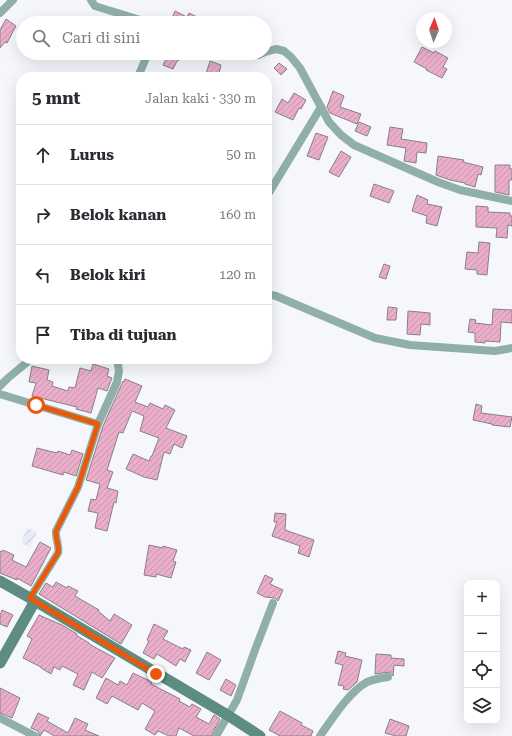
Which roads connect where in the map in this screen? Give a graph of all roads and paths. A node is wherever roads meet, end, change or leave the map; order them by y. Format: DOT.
graph roads {
  1 [pos="13,0"];
  2 [pos="91,0"];
  3 [pos="0,13"];
  4 [pos="127,16"];
  5 [pos="272,50"];
  6 [pos="145,60"];
  7 [pos="140,72"];
  8 [pos="321,107"];
  9 [pos="272,188"];
  10 [pos="512,201"];
  11 [pos="272,295"];
  12 [pos="512,348"];
  13 [pos="25,364"];
  14 [pos="118,364"];
  15 [pos="0,386"];
  16 [pos="0,394"];
  17 [pos="98,424"];
  18 [pos="0,582"];
  19 [pos="33,599"];
  20 [pos="273,603"];
  21 [pos="0,664"];
  22 [pos="388,677"];
  23 [pos="229,716"];
  24 [pos="0,718"];
  25 [pos="35,736"];
  26 [pos="216,736"];
  27 [pos="260,736"];
  28 [pos="320,736"];
  1 -- 3 [label="street"];
  2 -- 4 [label="street"];
  5 -- 8 [label="street"];
  6 -- 7 [label="street"];
  8 -- 9 [label="street"];
  8 -- 10 [label="street"];
  11 -- 12 [label="street"];
  13 -- 15 [label="street"];
  14 -- 17 [label="street"];
  16 -- 17 [label="street"];
  17 -- 19 [label="street"];
  18 -- 19 [label="main road"];
  19 -- 21 [label="main road"];
  19 -- 23 [label="main road"];
  20 -- 23 [label="street"];
  22 -- 28 [label="street"];
  23 -- 26 [label="street"];
  23 -- 27 [label="main road"];
  24 -- 25 [label="street"];
}
